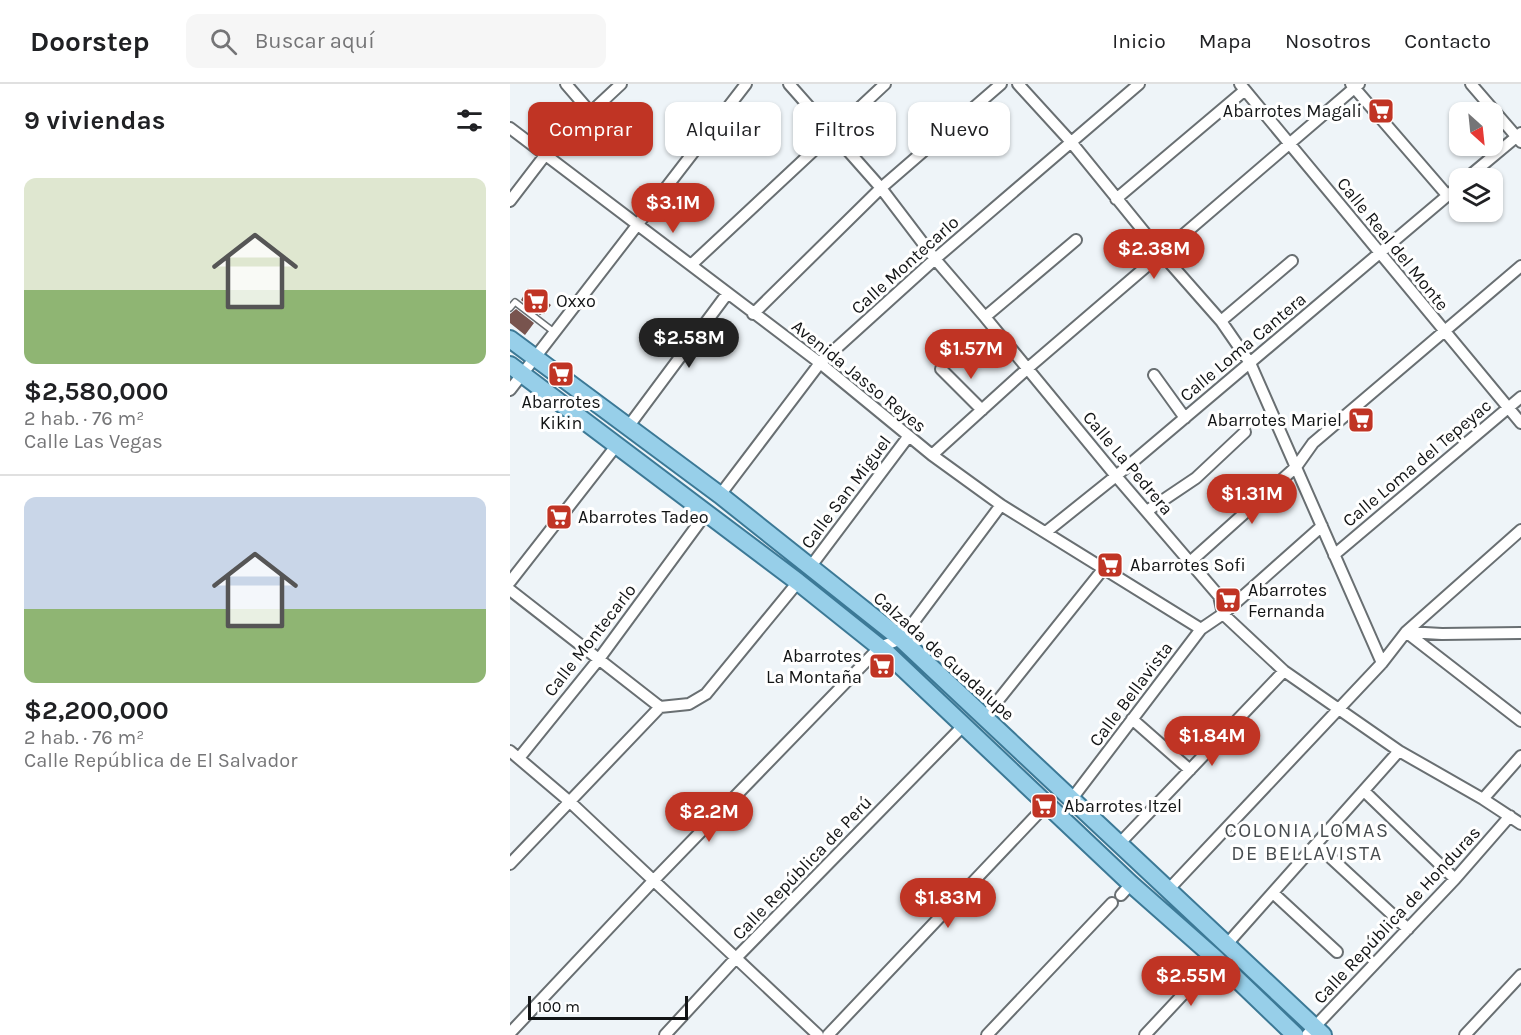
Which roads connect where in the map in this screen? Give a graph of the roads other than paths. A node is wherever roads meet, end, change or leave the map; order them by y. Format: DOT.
graph roads {
  1 [pos="566,84"];
  2 [pos="621,84"];
  3 [pos="746,84"];
  4 [pos="789,84"];
  5 [pos="885,84"];
  6 [pos="1001,84"];
  7 [pos="1018,84"];
  8 [pos="1139,84"];
  9 [pos="1470,84"];
  10 [pos="1355,85"];
  11 [pos="1243,87"];
  12 [pos="582,102"];
  13 [pos="602,102"];
  14 [pos="805,102"];
  15 [pos="866,102"];
  16 [pos="510,128"];
  17 [pos="1519,137"];
  18 [pos="528,141"];
  19 [pos="1071,142"];
  20 [pos="1290,144"];
  21 [pos="544,156"];
  22 [pos="549,156"];
  23 [pos="808,156"];
  24 [pos="853,156"];
  25 [pos="1480,168"];
  26 [pos="881,188"];
  27 [pos="1447,195"];
  28 [pos="1116,199"];
  29 [pos="510,201"];
  30 [pos="638,225"];
  31 [pos="1076,240"];
  32 [pos="1162,254"];
  33 [pos="1379,254"];
  34 [pos="935,259"];
  35 [pos="1292,261"];
  36 [pos="691,266"];
  37 [pos="1521,266"];
  38 [pos="727,294"];
  39 [pos="510,308"];
  40 [pos="753,314"];
  41 [pos="986,317"];
  42 [pos="1221,321"];
  43 [pos="554,332"];
  44 [pos="1444,332"];
  45 [pos="510,339"];
  46 [pos="533,358"];
  47 [pos="820,363"];
  48 [pos="1250,363"];
  49 [pos="1028,368"];
  50 [pos="516,369"];
  51 [pos="941,369"];
  52 [pos="1154,375"];
  53 [pos="510,390"];
  54 [pos="1521,397"];
  55 [pos="1507,408"];
  56 [pos="982,410"];
  57 [pos="1185,418"];
  58 [pos="1521,423"];
  59 [pos="628,427"];
  60 [pos="1245,432"];
  61 [pos="908,437"];
  62 [pos="616,446"];
  63 [pos="932,455"];
  64 [pos="1296,467"];
  65 [pos="1116,476"];
  66 [pos="720,495"];
  67 [pos="1001,505"];
  68 [pos="1147,511"];
  69 [pos="707,512"];
  70 [pos="1322,526"];
  71 [pos="1521,530"];
  72 [pos="1046,532"];
  73 [pos="1334,555"];
  74 [pos="1190,562"];
  75 [pos="811,566"];
  76 [pos="1104,568"];
  77 [pos="510,582"];
  78 [pos="798,582"];
  79 [pos="510,590"];
  80 [pos="1222,614"];
  81 [pos="1201,629"];
  82 [pos="1406,632"];
  83 [pos="1521,633"];
  84 [pos="901,639"];
  85 [pos="880,647"];
  86 [pos="599,659"];
  87 [pos="1382,663"];
  88 [pos="1284,671"];
  89 [pos="660,707"];
  90 [pos="1340,709"];
  91 [pos="984,718"];
  92 [pos="1132,719"];
  93 [pos="1521,721"];
  94 [pos="964,726"];
  95 [pos="1399,751"];
  96 [pos="514,754"];
  97 [pos="1521,756"];
  98 [pos="1190,770"];
  99 [pos="1364,792"];
  100 [pos="1483,799"];
  101 [pos="1071,800"];
  102 [pos="570,802"];
  103 [pos="1047,804"];
  104 [pos="1510,816"];
  105 [pos="1521,824"];
  106 [pos="1120,843"];
  107 [pos="1317,845"];
  108 [pos="510,864"];
  109 [pos="1455,879"];
  110 [pos="654,880"];
  111 [pos="1169,889"];
  112 [pos="1273,893"];
  113 [pos="1112,903"];
  114 [pos="1408,929"];
  115 [pos="1228,943"];
  116 [pos="1337,952"];
  117 [pos="736,958"];
  118 [pos="1216,959"];
  119 [pos="1521,975"];
  120 [pos="1315,1032"];
  121 [pos="510,1033"];
  122 [pos="665,1035"];
  123 [pos="818,1035"];
  124 [pos="828,1035"];
  125 [pos="987,1035"];
  126 [pos="1145,1035"];
  127 [pos="1295,1035"];
  128 [pos="1465,1035"];
  1 -- 12 [label="street"];
  2 -- 13 [label="street"];
  3 -- 30 [label="street"];
  4 -- 14 [label="street, Calle La Pedrera"];
  5 -- 15 [label="street"];
  6 -- 26 [label="street"];
  7 -- 19 [label="street"];
  8 -- 19 [label="street, Calle Montecarlo"];
  9 -- 17 [label="street"];
  10 -- 20 [label="street"];
  10 -- 27 [label="street"];
  11 -- 20 [label="street, Calle Real del Monte"];
  11 -- 28 [label="street"];
  16 -- 18 [label="street, Avenida Jasso Reyes"];
  17 -- 25 [label="street"];
  19 -- 28 [label="street"];
  19 -- 34 [label="street, Calle Montecarlo"];
  20 -- 32 [label="street"];
  20 -- 33 [label="street, Calle Real del Monte"];
  21 -- 29 [label="street"];
  22 -- 30 [label="street, Avenida Jasso Reyes"];
  23 -- 36 [label="street"];
  24 -- 26 [label="street, Calle La Pedrera"];
  26 -- 34 [label="street, Calle La Pedrera"];
  26 -- 40 [label="street"];
  27 -- 33 [label="street, Calle Loma Cantera"];
  28 -- 32 [label="street"];
  30 -- 36 [label="street, Avenida Jasso Reyes"];
  30 -- 43 [label="street"];
  31 -- 41 [label="street"];
  32 -- 42 [label="street"];
  32 -- 49 [label="street"];
  33 -- 44 [label="street, Calle Real del Monte"];
  33 -- 48 [label="street, Calle Loma Cantera"];
  34 -- 41 [label="street, Calle La Pedrera"];
  34 -- 47 [label="street, Calle Montecarlo"];
  35 -- 42 [label="street"];
  36 -- 38 [label="street, Avenida Jasso Reyes"];
  37 -- 44 [label="street"];
  38 -- 40 [label="street, Avenida Jasso Reyes"];
  38 -- 59 [label="street"];
  39 -- 43 [label="lane"];
  40 -- 47 [label="street, Avenida Jasso Reyes"];
  41 -- 49 [label="street, Calle La Pedrera"];
  42 -- 48 [label="street"];
  43 -- 46 [label="street"];
  44 -- 55 [label="street, Calle Real del Monte"];
  44 -- 64 [label="street"];
  45 -- 46 [label="main road, Calzada de Guadalupe"];
  46 -- 50 [label="street"];
  46 -- 59 [label="main road, Calzada de Guadalupe"];
  47 -- 61 [label="street, Avenida Jasso Reyes"];
  47 -- 66 [label="street, Calle Montecarlo"];
  48 -- 57 [label="street, Calle Loma Cantera"];
  48 -- 64 [label="street"];
  49 -- 56 [label="street"];
  49 -- 65 [label="street, Calle La Pedrera"];
  50 -- 53 [label="street"];
  50 -- 62 [label="main road, Calzada de Guadalupe"];
  51 -- 56 [label="street"];
  52 -- 57 [label="street"];
  54 -- 55 [label="street, Calle Loma del Tepeyac"];
  55 -- 58 [label="street, Calle Real del Monte"];
  55 -- 73 [label="street, Calle Loma del Tepeyac"];
  56 -- 63 [label="street"];
  57 -- 65 [label="street, Calle Loma Cantera"];
  59 -- 66 [label="main road, Calzada de Guadalupe"];
  60 -- 68 [label="street"];
  61 -- 63 [label="street, Avenida Jasso Reyes"];
  61 -- 75 [label="street, Calle San Miguel"];
  62 -- 69 [label="main road, Calzada de Guadalupe"];
  62 -- 77 [label="street"];
  63 -- 67 [label="street, Avenida Jasso Reyes"];
  64 -- 70 [label="street"];
  64 -- 74 [label="street"];
  65 -- 68 [label="street, Calle La Pedrera"];
  65 -- 72 [label="street, Calle Loma Cantera"];
  66 -- 75 [label="main road, Calzada de Guadalupe"];
  67 -- 72 [label="street, Avenida Jasso Reyes"];
  67 -- 84 [label="street"];
  68 -- 74 [label="street, Calle La Pedrera"];
  69 -- 78 [label="main road, Calzada de Guadalupe"];
  69 -- 86 [label="street, Calle Montecarlo"];
  70 -- 73 [label="street"];
  70 -- 80 [label="street, Calle Loma del Tepeyac"];
  71 -- 82 [label="street"];
  72 -- 76 [label="street, Avenida Jasso Reyes"];
  73 -- 87 [label="street"];
  74 -- 80 [label="street, Calle La Pedrera"];
  75 -- 84 [label="main road, Calzada de Guadalupe"];
  76 -- 81 [label="street, Avenida Jasso Reyes"];
  76 -- 91 [label="street"];
  78 -- 85 [label="main road, Calzada de Guadalupe"];
  78 -- 89 [label="street"];
  79 -- 86 [label="street"];
  80 -- 81 [label="street, Calle Bellavista"];
  80 -- 88 [label="street, Calle La Pedrera"];
  81 -- 92 [label="street, Calle Bellavista"];
  82 -- 83 [label="street"];
  82 -- 87 [label="street"];
  82 -- 93 [label="street"];
  84 -- 85 [label="street"];
  84 -- 91 [label="main road, Calzada de Guadalupe"];
  85 -- 94 [label="main road, Calzada de Guadalupe"];
  85 -- 110 [label="street"];
  86 -- 89 [label="street"];
  86 -- 96 [label="street, Calle Montecarlo"];
  87 -- 90 [label="street"];
  88 -- 90 [label="street, Calle La Pedrera"];
  88 -- 98 [label="street"];
  89 -- 102 [label="street"];
  90 -- 95 [label="street, Calle La Pedrera"];
  90 -- 111 [label="street"];
  91 -- 101 [label="main road, Calzada de Guadalupe"];
  92 -- 98 [label="street"];
  92 -- 101 [label="street, Calle Bellavista"];
  94 -- 103 [label="main road, Calzada de Guadalupe"];
  94 -- 117 [label="street, Calle República de Perú"];
  95 -- 99 [label="street"];
  95 -- 100 [label="street, Calle La Pedrera"];
  96 -- 102 [label="street"];
  97 -- 100 [label="street"];
  98 -- 106 [label="street"];
  99 -- 107 [label="street"];
  99 -- 109 [label="street"];
  100 -- 104 [label="street, Calle La Pedrera"];
  101 -- 106 [label="main road, Calzada de Guadalupe"];
  102 -- 108 [label="street"];
  102 -- 110 [label="street"];
  103 -- 118 [label="main road, Calzada de Guadalupe"];
  103 -- 124 [label="street"];
  104 -- 105 [label="street, Calle La Pedrera"];
  104 -- 109 [label="street, Calle República de Honduras"];
  106 -- 111 [label="main road, Calzada de Guadalupe"];
  107 -- 112 [label="street"];
  107 -- 114 [label="street"];
  109 -- 114 [label="street, Calle República de Honduras"];
  110 -- 117 [label="street"];
  110 -- 121 [label="street"];
  111 -- 115 [label="main road, Calzada de Guadalupe"];
  112 -- 115 [label="street"];
  112 -- 116 [label="street"];
  113 -- 125 [label="street"];
  114 -- 120 [label="street, Calle República de Honduras"];
  115 -- 120 [label="main road, Calzada de Guadalupe"];
  117 -- 122 [label="street, Calle República de Perú"];
  117 -- 123 [label="street"];
  118 -- 126 [label="street"];
  118 -- 127 [label="main road, Calzada de Guadalupe"];
  119 -- 128 [label="street"];
}
